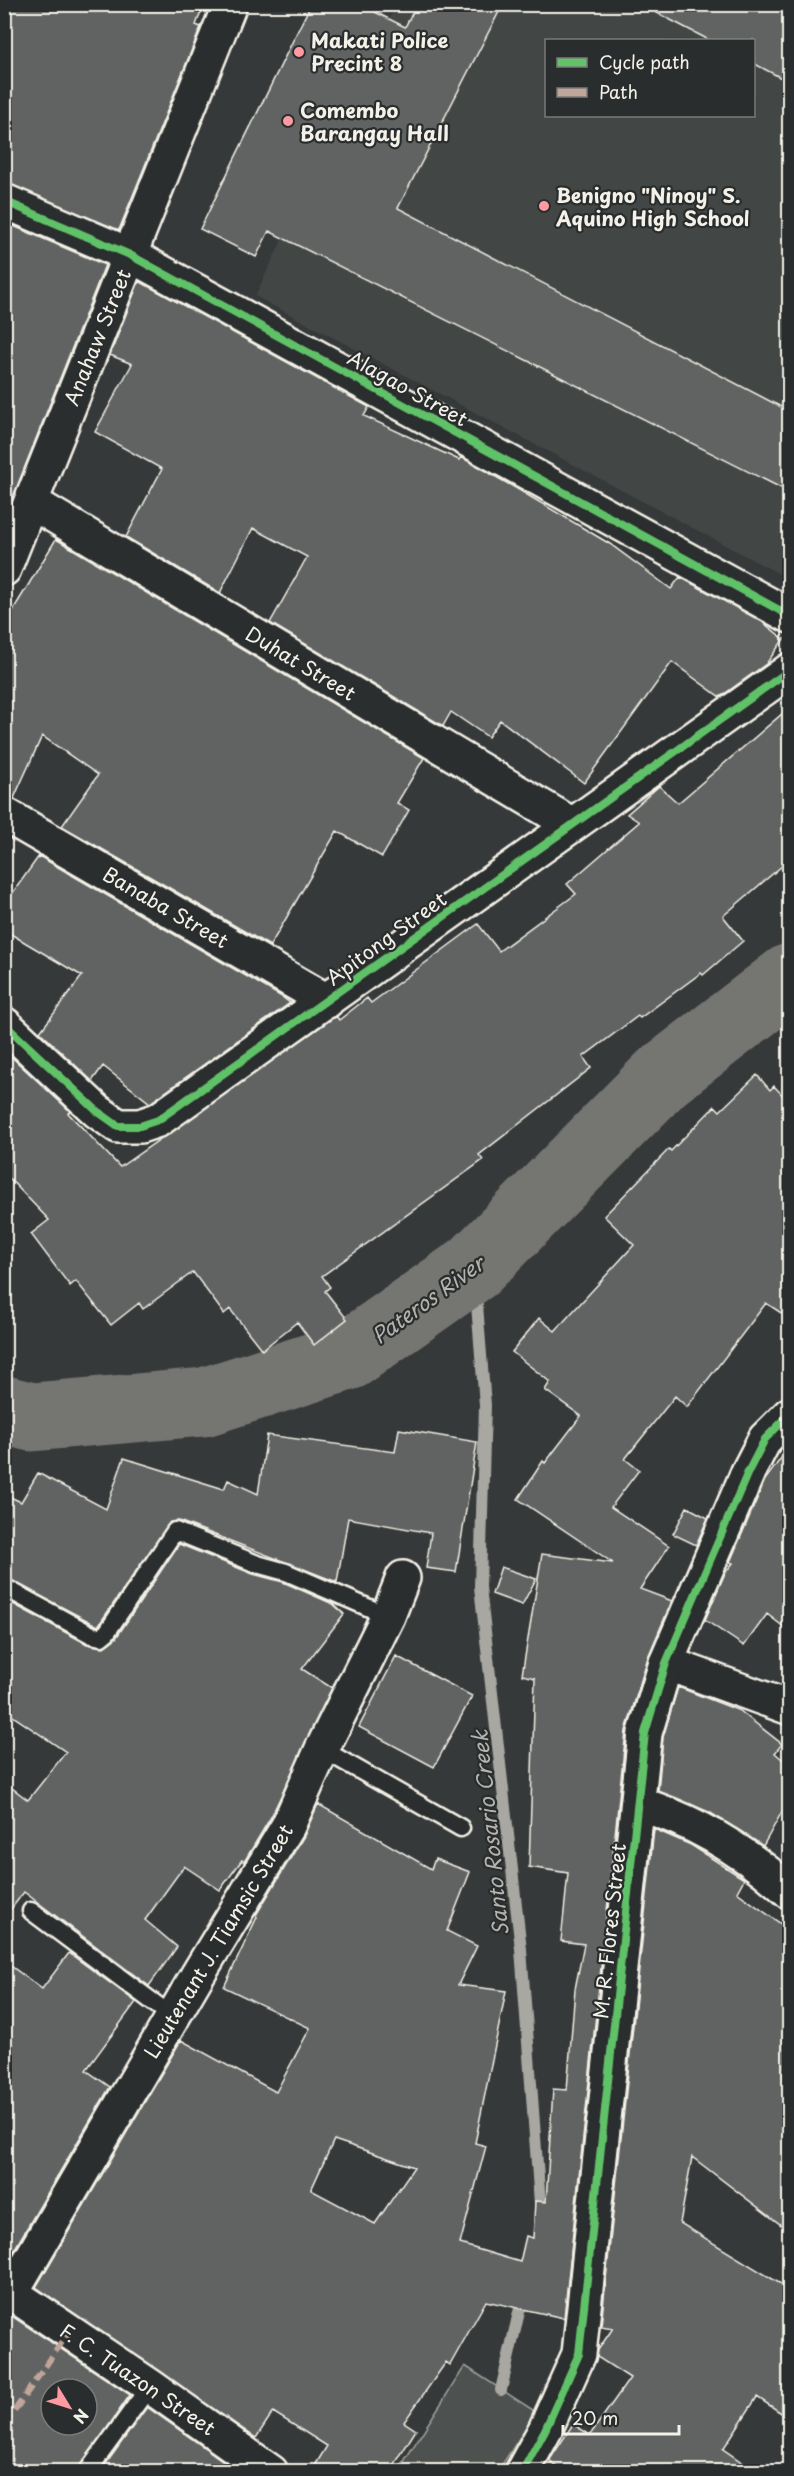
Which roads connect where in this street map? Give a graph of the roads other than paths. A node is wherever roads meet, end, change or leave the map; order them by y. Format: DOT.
graph roads {
  1 [pos="230,4"];
  2 [pos="4,201"];
  3 [pos="130,255"];
  4 [pos="31,502"];
  5 [pos="4,569"];
  6 [pos="789,616"];
  7 [pos="789,670"];
  8 [pos="4,814"];
  9 [pos="571,824"];
  10 [pos="327,1001"];
  11 [pos="4,1024"];
  12 [pos="789,1414"];
  13 [pos="404,1578"];
  14 [pos="4,1587"];
  15 [pos="388,1616"];
  16 [pos="666,1663"];
  17 [pos="789,1708"];
  18 [pos="322,1749"];
  19 [pos="639,1804"];
  20 [pos="461,1828"];
  21 [pos="789,1892"];
  22 [pos="31,1911"];
  23 [pos="173,2017"];
  24 [pos="8,2290"];
  25 [pos="150,2386"];
  26 [pos="87,2472"];
  27 [pos="271,2472"];
  28 [pos="522,2472"];
  1 -- 3 [label="street, Anahaw Street"];
  2 -- 3 [label="street, Alagao Street"];
  3 -- 4 [label="street, Anahaw Street"];
  3 -- 6 [label="street, Alagao Street"];
  4 -- 5 [label="street, Anahaw Street"];
  4 -- 9 [label="street, Duhat Street"];
  7 -- 9 [label="street, Apitong Street"];
  8 -- 10 [label="street, Banaba Street"];
  9 -- 10 [label="street, Apitong Street"];
  10 -- 11 [label="street, Apitong Street"];
  12 -- 16 [label="street, M. R. Flores Street"];
  13 -- 15 [label="street, Lieutenant J. Tiamsic Street"];
  14 -- 15 [label="lane"];
  15 -- 18 [label="street, Lieutenant J. Tiamsic Street"];
  16 -- 17 [label="street"];
  16 -- 19 [label="street, M. R. Flores Street"];
  18 -- 20 [label="lane"];
  18 -- 23 [label="street, Lieutenant J. Tiamsic Street"];
  19 -- 21 [label="street"];
  19 -- 28 [label="street, M. R. Flores Street"];
  22 -- 23 [label="lane"];
  23 -- 24 [label="street, Lieutenant J. Tiamsic Street"];
  24 -- 25 [label="street, F. C. Tuazon Street"];
  25 -- 26 [label="lane"];
  25 -- 27 [label="street, F. C. Tuazon Street"];
}
